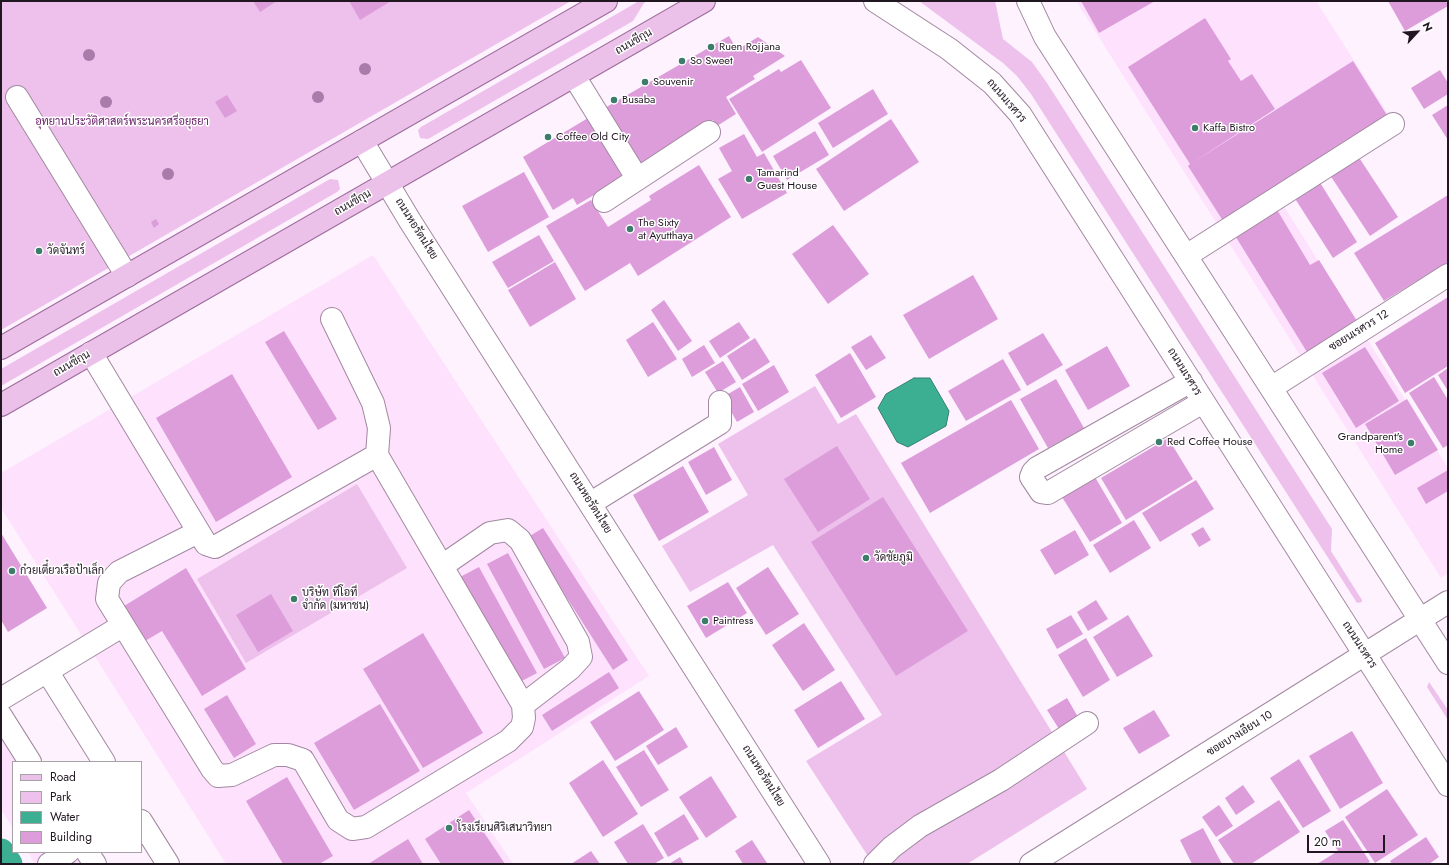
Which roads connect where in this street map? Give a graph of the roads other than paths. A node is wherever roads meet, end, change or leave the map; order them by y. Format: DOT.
graph roads {
  1 [pos="606,1"];
  2 [pos="704,1"];
  3 [pos="875,1"];
  4 [pos="1028,1"];
  5 [pos="574,76"];
  6 [pos="17,97"];
  7 [pos="1393,124"];
  8 [pos="710,132"];
  9 [pos="362,141"];
  10 [pos="637,178"];
  11 [pos="387,183"];
  12 [pos="604,201"];
  13 [pos="1186,256"];
  14 [pos="1448,275"];
  15 [pos="127,276"];
  16 [pos="332,319"];
  17 [pos="1,348"];
  18 [pos="91,353"];
  19 [pos="1190,381"];
  20 [pos="1271,388"];
  21 [pos="720,402"];
  22 [pos="1203,402"];
  23 [pos="1,405"];
  24 [pos="377,455"];
  25 [pos="591,503"];
  26 [pos="198,532"];
  27 [pos="442,566"];
  28 [pos="1448,602"];
  29 [pos="1420,620"];
  30 [pos="122,626"];
  31 [pos="1366,656"];
  32 [pos="1448,663"];
  33 [pos="47,671"];
  34 [pos="1,699"];
  35 [pos="523,705"];
  36 [pos="1,716"];
  37 [pos="1087,723"];
  38 [pos="29,761"];
  39 [pos="103,761"];
  40 [pos="1448,785"];
  41 [pos="142,823"];
  42 [pos="66,853"];
  43 [pos="89,853"];
  44 [pos="49,864"];
  45 [pos="95,864"];
  46 [pos="168,864"];
  47 [pos="819,864"];
  48 [pos="875,864"];
  49 [pos="1031,864"];
  1 -- 9 [label="main road"];
  2 -- 5 [label="main road, ถนนชีกุน"];
  3 -- 19 [label="street, ถนนนเรศวร"];
  4 -- 13 [label="street"];
  5 -- 10 [label="street"];
  5 -- 11 [label="main road, ถนนชีกุน"];
  6 -- 15 [label="street"];
  7 -- 13 [label="street"];
  8 -- 10 [label="street"];
  9 -- 11 [label="street, ถนนหอรัตนไชย"];
  9 -- 15 [label="main road"];
  10 -- 12 [label="street"];
  11 -- 18 [label="main road, ถนนชีกุน"];
  11 -- 25 [label="street, ถนนหอรัตนไชย"];
  13 -- 20 [label="street"];
  14 -- 20 [label="street, ซอยนเรศวร 12"];
  15 -- 17 [label="main road"];
  16 -- 24 [label="street"];
  18 -- 23 [label="main road, ถนนชีกุน"];
  18 -- 26 [label="street"];
  19 -- 22 [label="street, ถนนนเรศวร"];
  19 -- 22 [label="street"];
  20 -- 29 [label="street"];
  21 -- 25 [label="street"];
  22 -- 31 [label="street, ถนนนเรศวร"];
  24 -- 26 [label="street"];
  24 -- 27 [label="street"];
  25 -- 47 [label="street, ถนนหอรัตนไชย"];
  26 -- 30 [label="street"];
  27 -- 35 [label="street"];
  27 -- 35 [label="street"];
  28 -- 29 [label="street, ซอยบางเอียน 10"];
  29 -- 31 [label="street, ซอยบางเอียน 10"];
  29 -- 32 [label="street"];
  30 -- 33 [label="street"];
  30 -- 35 [label="street"];
  31 -- 40 [label="street, ถนนนเรศวร"];
  31 -- 49 [label="street, ซอยบางเอียน 10"];
  33 -- 34 [label="street"];
  33 -- 39 [label="street"];
  36 -- 38 [label="street"];
  37 -- 48 [label="street"];
  41 -- 46 [label="street"];
  42 -- 44 [label="street"];
  43 -- 45 [label="street"];
}
